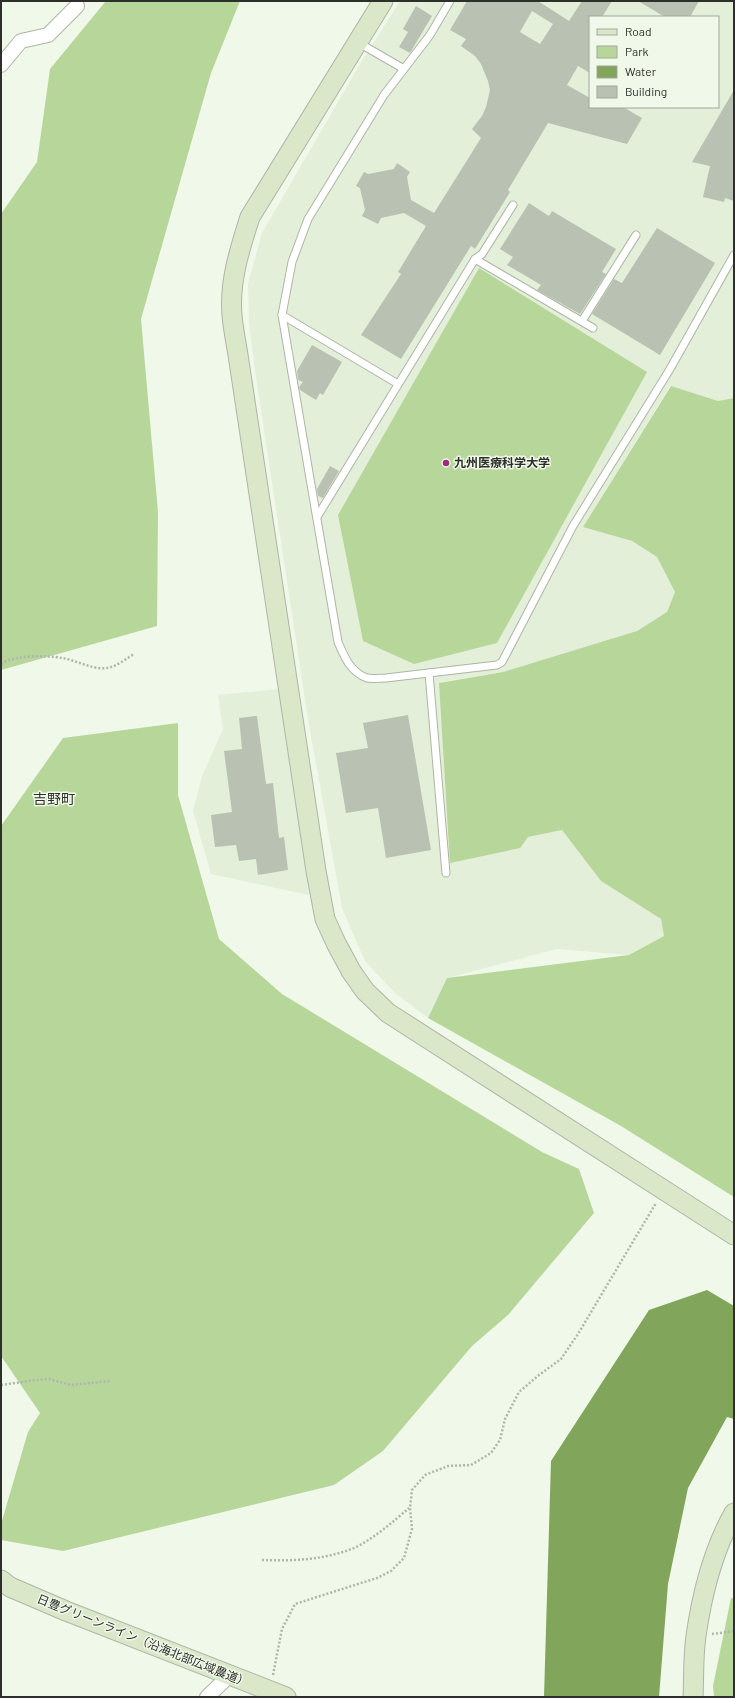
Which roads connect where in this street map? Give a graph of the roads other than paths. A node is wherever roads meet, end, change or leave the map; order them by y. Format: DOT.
graph roads {
  1 [pos="383,1"];
  2 [pos="450,1"];
  3 [pos="77,6"];
  4 [pos="357,42"];
  5 [pos="1,65"];
  6 [pos="404,69"];
  7 [pos="513,205"];
  8 [pos="636,235"];
  9 [pos="734,255"];
  10 [pos="475,260"];
  11 [pos="282,316"];
  12 [pos="582,321"];
  13 [pos="593,328"];
  14 [pos="398,384"];
  15 [pos="317,517"];
  16 [pos="430,673"];
  17 [pos="446,873"];
  18 [pos="734,1235"];
  19 [pos="734,1513"];
  20 [pos="1,1580"];
  21 [pos="229,1676"];
  22 [pos="278,1694"];
  23 [pos="207,1697"];
  24 [pos="693,1697"];
  1 -- 4 [label="street"];
  2 -- 6 [label="lane"];
  3 -- 5 [label="street"];
  4 -- 6 [label="lane"];
  4 -- 18 [label="street"];
  6 -- 11 [label="lane"];
  7 -- 10 [label="lane"];
  8 -- 12 [label="lane"];
  9 -- 16 [label="lane"];
  10 -- 12 [label="lane"];
  10 -- 14 [label="lane"];
  11 -- 14 [label="lane"];
  11 -- 15 [label="lane"];
  12 -- 13 [label="lane"];
  14 -- 15 [label="lane"];
  15 -- 16 [label="lane"];
  16 -- 17 [label="lane"];
  19 -- 24 [label="street"];
  20 -- 21 [label="street, 日豊グリーンライン（沿海北部広域農道）"];
  21 -- 22 [label="street, 日豊グリーンライン（沿海北部広域農道）"];
  21 -- 23 [label="street"];
}
